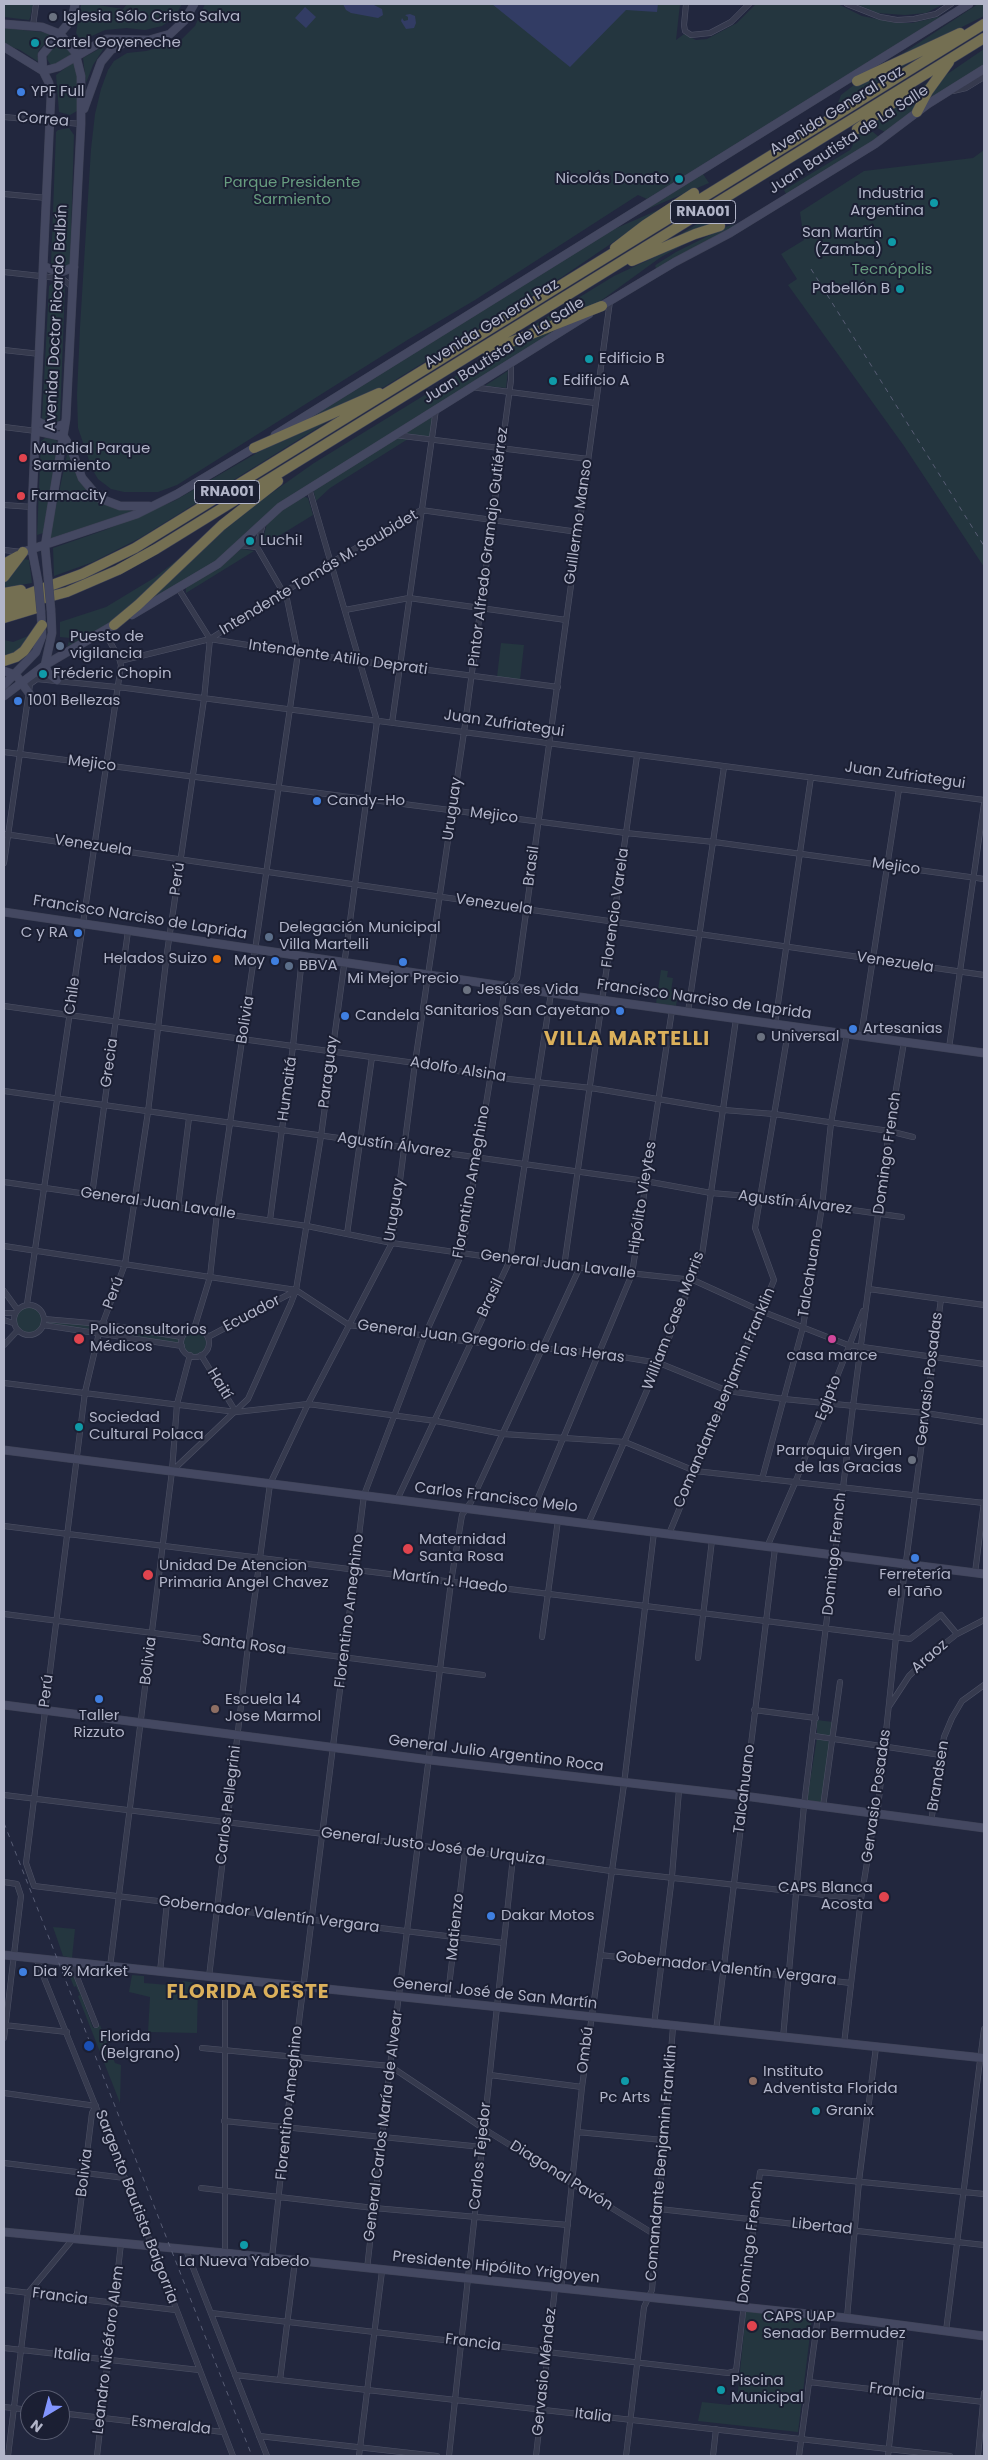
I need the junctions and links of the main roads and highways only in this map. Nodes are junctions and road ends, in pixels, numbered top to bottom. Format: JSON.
{"nodes":[{"id":1,"x":984,"y":24,"type":"edge"},
{"id":2,"x":984,"y":38,"type":"edge"},
{"id":3,"x":953,"y":57,"type":"junction"},
{"id":4,"x":857,"y":81,"type":"dead end"},
{"id":5,"x":917,"y":112,"type":"road end"},
{"id":6,"x":856,"y":129,"type":"dead end"},
{"id":7,"x":694,"y":193,"type":"dead end"},
{"id":8,"x":720,"y":226,"type":"dead end"},
{"id":9,"x":598,"y":264,"type":"junction"},
{"id":10,"x":608,"y":271,"type":"junction"},
{"id":11,"x":606,"y":303,"type":"road end"},
{"id":12,"x":453,"y":366,"type":"junction"},
{"id":13,"x":401,"y":385,"type":"junction"},
{"id":14,"x":254,"y":448,"type":"road end"},
{"id":15,"x":315,"y":451,"type":"junction"},
{"id":16,"x":28,"y":551,"type":"road end"},
{"id":17,"x":5,"y":571,"type":"edge"},
{"id":18,"x":44,"y":582,"type":"junction"},
{"id":19,"x":85,"y":585,"type":"junction"},
{"id":20,"x":4,"y":593,"type":"edge"},
{"id":21,"x":4,"y":600,"type":"edge"},
{"id":22,"x":4,"y":609,"type":"edge"},
{"id":23,"x":4,"y":618,"type":"edge"},
{"id":24,"x":42,"y":625,"type":"road end"},
{"id":25,"x":114,"y":625,"type":"road end"},
{"id":26,"x":4,"y":661,"type":"edge"}],
"edges":[{"from":1,"to":4,"type":"highway"},
{"from":1,"to":9,"type":"highway","name":"Avenida General Paz","number":"RNA001"},
{"from":2,"to":3,"type":"highway","name":"Avenida General Paz","number":"RNA001"},
{"from":3,"to":5,"type":"highway"},
{"from":3,"to":6,"type":"highway"},
{"from":3,"to":10,"type":"highway","name":"Avenida General Paz","number":"RNA001"},
{"from":7,"to":9,"type":"highway"},
{"from":8,"to":10,"type":"highway"},
{"from":9,"to":13,"type":"highway","name":"Avenida General Paz","number":"RNA001"},
{"from":10,"to":12,"type":"highway","name":"Avenida General Paz","number":"RNA001"},
{"from":11,"to":12,"type":"highway"},
{"from":12,"to":15,"type":"highway","name":"Avenida General Paz","number":"RNA001"},
{"from":13,"to":14,"type":"highway"},
{"from":13,"to":18,"type":"highway","name":"Avenida General Paz","number":"RNA001"},
{"from":15,"to":19,"type":"highway","name":"Avenida General Paz","number":"RNA001"},
{"from":15,"to":25,"type":"highway"},
{"from":16,"to":17,"type":"highway"},
{"from":18,"to":20,"type":"highway","name":"Avenida General Paz"},
{"from":18,"to":21,"type":"highway","name":"Avenida General Paz","number":"RNA001"},
{"from":19,"to":22,"type":"highway","name":"Avenida General Paz","number":"RNA001"},
{"from":19,"to":23,"type":"highway"},
{"from":24,"to":26,"type":"highway"}]}
